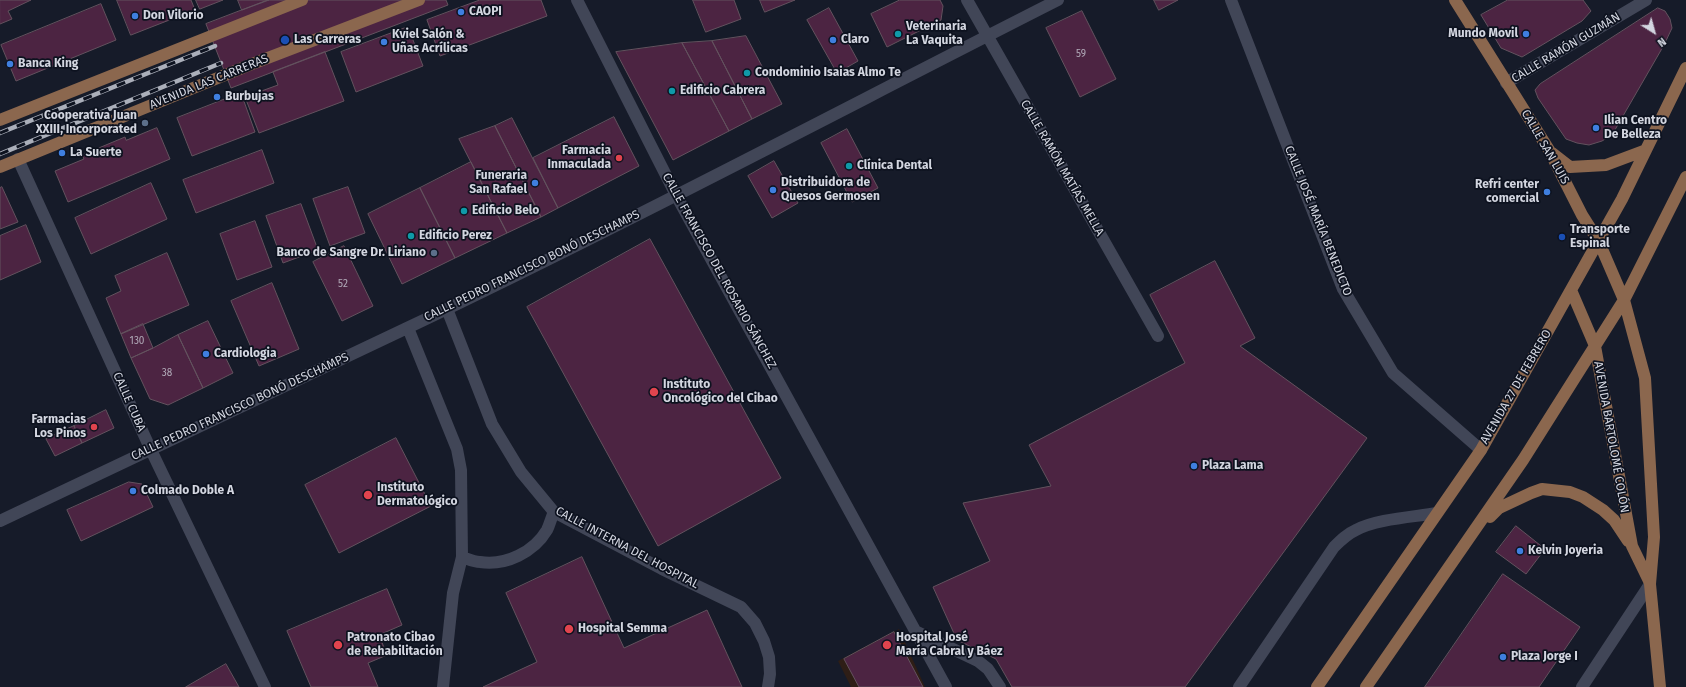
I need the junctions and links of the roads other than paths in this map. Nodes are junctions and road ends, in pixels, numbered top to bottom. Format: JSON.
{"nodes":[{"id":1,"x":302,"y":0,"type":"edge"},
{"id":2,"x":419,"y":0,"type":"edge"},
{"id":3,"x":577,"y":0,"type":"edge"},
{"id":4,"x":967,"y":0,"type":"edge"},
{"id":5,"x":1058,"y":0,"type":"edge"},
{"id":6,"x":1231,"y":0,"type":"edge"},
{"id":7,"x":1455,"y":0,"type":"edge"},
{"id":8,"x":1646,"y":0,"type":"edge"},
{"id":9,"x":986,"y":36,"type":"junction"},
{"id":10,"x":1686,"y":68,"type":"edge"},
{"id":11,"x":1506,"y":83,"type":"junction"},
{"id":12,"x":0,"y":119,"type":"edge"},
{"id":13,"x":1549,"y":150,"type":"junction"},
{"id":14,"x":1646,"y":150,"type":"junction"},
{"id":15,"x":18,"y":159,"type":"junction"},
{"id":16,"x":0,"y":167,"type":"edge"},
{"id":17,"x":1686,"y":177,"type":"edge"},
{"id":18,"x":676,"y":194,"type":"junction"},
{"id":19,"x":1598,"y":242,"type":"junction"},
{"id":20,"x":1571,"y":290,"type":"junction"},
{"id":21,"x":1624,"y":300,"type":"junction"},
{"id":22,"x":447,"y":309,"type":"junction"},
{"id":23,"x":408,"y":328,"type":"junction"},
{"id":24,"x":1158,"y":336,"type":"dead end"},
{"id":25,"x":1595,"y":346,"type":"junction"},
{"id":26,"x":150,"y":448,"type":"junction"},
{"id":27,"x":1480,"y":450,"type":"junction"},
{"id":28,"x":554,"y":512,"type":"junction"},
{"id":29,"x":1437,"y":512,"type":"junction"},
{"id":30,"x":0,"y":521,"type":"edge"},
{"id":31,"x":1470,"y":538,"type":"junction"},
{"id":32,"x":1632,"y":546,"type":"junction"},
{"id":33,"x":462,"y":557,"type":"junction"},
{"id":34,"x":1650,"y":584,"type":"junction"},
{"id":35,"x":915,"y":631,"type":"junction"},
{"id":36,"x":265,"y":687,"type":"edge"},
{"id":37,"x":442,"y":687,"type":"edge"},
{"id":38,"x":768,"y":687,"type":"edge"},
{"id":39,"x":946,"y":687,"type":"edge"},
{"id":40,"x":1000,"y":687,"type":"edge"},
{"id":41,"x":1239,"y":687,"type":"edge"},
{"id":42,"x":1317,"y":687,"type":"edge"},
{"id":43,"x":1366,"y":687,"type":"edge"},
{"id":44,"x":1582,"y":687,"type":"edge"},
{"id":45,"x":1660,"y":687,"type":"edge"}],
"edges":[{"from":1,"to":12,"type":"main road"},
{"from":2,"to":15,"type":"main road","name":"AVENIDA LAS CARRERAS"},
{"from":3,"to":18,"type":"street","name":"CALLE FRANCISCO DEL ROSARIO SÁNCHEZ"},
{"from":4,"to":9,"type":"street","name":"CALLE RAMÓN MATÍAS MELLA"},
{"from":5,"to":9,"type":"street","name":"CALLE PEDRO FRANCISCO BONÓ DESCHAMPS"},
{"from":6,"to":27,"type":"street","name":"CALLE JOSÉ MARÍA BENEDICTO"},
{"from":7,"to":11,"type":"main road","name":"CALLE SAN LUIS"},
{"from":8,"to":11,"type":"street","name":"CALLE RAMÓN GUZMÁN"},
{"from":9,"to":18,"type":"street","name":"CALLE PEDRO FRANCISCO BONÓ DESCHAMPS"},
{"from":9,"to":24,"type":"street","name":"CALLE RAMÓN MATÍAS MELLA"},
{"from":10,"to":14,"type":"main road","name":"AVENIDA 27 DE FEBRERO"},
{"from":11,"to":13,"type":"main road","name":"CALLE SAN LUIS"},
{"from":13,"to":14,"type":"main road"},
{"from":13,"to":19,"type":"main road","name":"CALLE SAN LUIS"},
{"from":14,"to":19,"type":"main road","name":"AVENIDA 27 DE FEBRERO"},
{"from":15,"to":16,"type":"main road","name":"AVENIDA LAS CARRERAS"},
{"from":15,"to":26,"type":"street","name":"CALLE CUBA"},
{"from":17,"to":21,"type":"main road"},
{"from":18,"to":22,"type":"street","name":"CALLE PEDRO FRANCISCO BONÓ DESCHAMPS"},
{"from":18,"to":35,"type":"street","name":"CALLE FRANCISCO DEL ROSARIO SÁNCHEZ"},
{"from":19,"to":20,"type":"main road","name":"AVENIDA 27 DE FEBRERO"},
{"from":19,"to":21,"type":"main road","name":"CALLE SAN LUIS"},
{"from":20,"to":25,"type":"main road","name":"AVENIDA BARTOLOMÉ COLÓN"},
{"from":20,"to":27,"type":"main road","name":"AVENIDA 27 DE FEBRERO"},
{"from":21,"to":25,"type":"main road"},
{"from":21,"to":34,"type":"main road","name":"AVENIDA BARTOLOMÉ COLÓN"},
{"from":22,"to":23,"type":"street","name":"CALLE PEDRO FRANCISCO BONÓ DESCHAMPS"},
{"from":22,"to":28,"type":"street","name":"CALLE INTERNA DEL HOSPITAL"},
{"from":23,"to":26,"type":"street","name":"CALLE PEDRO FRANCISCO BONÓ DESCHAMPS"},
{"from":23,"to":33,"type":"street"},
{"from":25,"to":31,"type":"main road"},
{"from":25,"to":32,"type":"main road","name":"AVENIDA BARTOLOMÉ COLÓN"},
{"from":26,"to":30,"type":"street","name":"CALLE PEDRO FRANCISCO BONÓ DESCHAMPS"},
{"from":26,"to":36,"type":"street","name":"CALLE CUBA"},
{"from":27,"to":29,"type":"main road","name":"AVENIDA 27 DE FEBRERO"},
{"from":28,"to":33,"type":"street"},
{"from":28,"to":38,"type":"street","name":"CALLE INTERNA DEL HOSPITAL"},
{"from":29,"to":41,"type":"street"},
{"from":29,"to":42,"type":"main road","name":"AVENIDA 27 DE FEBRERO"},
{"from":31,"to":32,"type":"main road"},
{"from":31,"to":43,"type":"main road"},
{"from":32,"to":34,"type":"main road","name":"AVENIDA BARTOLOMÉ COLÓN"},
{"from":33,"to":37,"type":"street"},
{"from":34,"to":44,"type":"street"},
{"from":34,"to":45,"type":"main road","name":"AVENIDA BARTOLOMÉ COLÓN"},
{"from":35,"to":39,"type":"street","name":"CALLE FRANCISCO DEL ROSARIO SÁNCHEZ"},
{"from":35,"to":40,"type":"street"}]}
